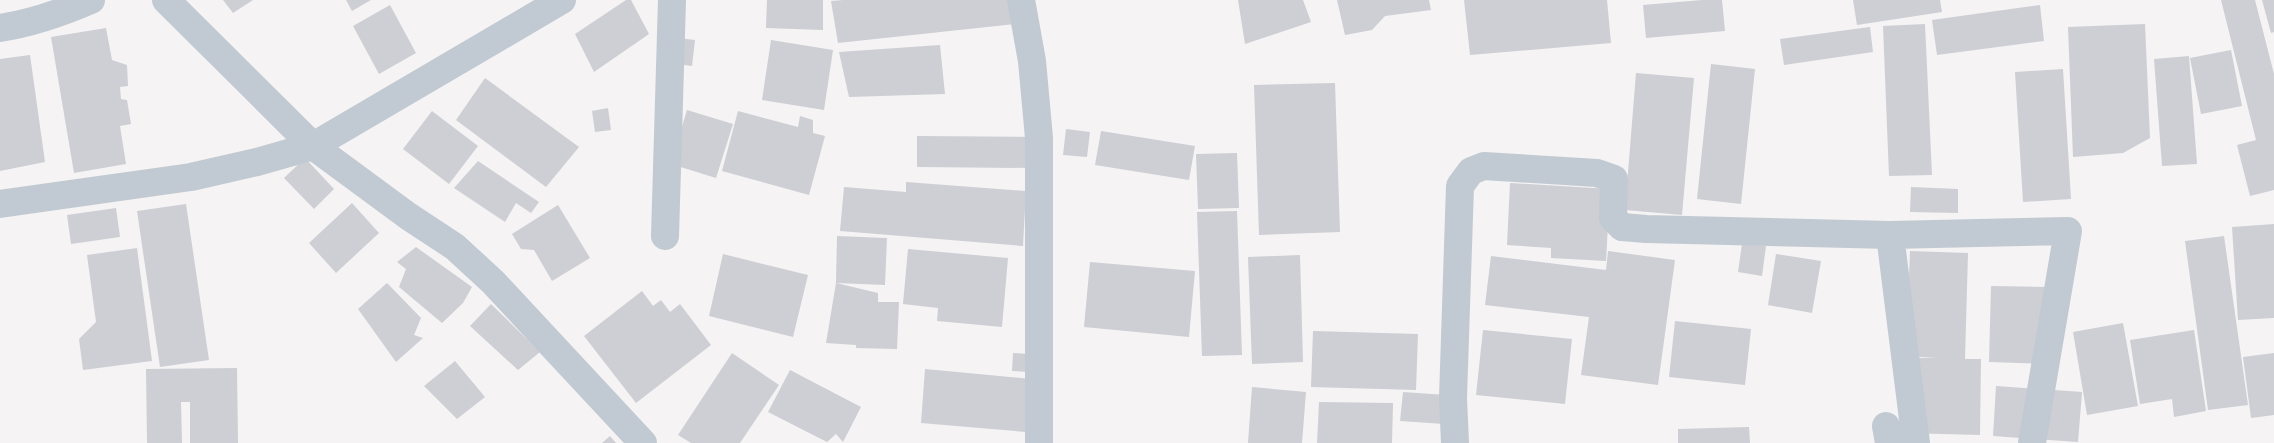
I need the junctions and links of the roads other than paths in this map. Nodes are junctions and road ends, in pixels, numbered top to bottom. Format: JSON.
{"nodes":[{"id":1,"x":91,"y":0,"type":"edge"},
{"id":2,"x":166,"y":0,"type":"edge"},
{"id":3,"x":562,"y":0,"type":"edge"},
{"id":4,"x":672,"y":0,"type":"edge"},
{"id":5,"x":1021,"y":0,"type":"edge"},
{"id":6,"x":0,"y":28,"type":"edge"},
{"id":7,"x":313,"y":146,"type":"junction"},
{"id":8,"x":0,"y":204,"type":"edge"},
{"id":9,"x":1890,"y":235,"type":"junction"},
{"id":10,"x":665,"y":236,"type":"dead end"},
{"id":11,"x":643,"y":443,"type":"edge"},
{"id":12,"x":1039,"y":443,"type":"edge"},
{"id":13,"x":1455,"y":443,"type":"edge"},
{"id":14,"x":1916,"y":443,"type":"edge"},
{"id":15,"x":2032,"y":443,"type":"edge"}],
"edges":[{"from":1,"to":6,"type":"street"},
{"from":2,"to":7,"type":"street"},
{"from":3,"to":7,"type":"street"},
{"from":4,"to":10,"type":"street"},
{"from":5,"to":12,"type":"street"},
{"from":7,"to":8,"type":"street"},
{"from":7,"to":11,"type":"street"},
{"from":9,"to":13,"type":"street"},
{"from":9,"to":14,"type":"street"},
{"from":9,"to":15,"type":"street"}]}
